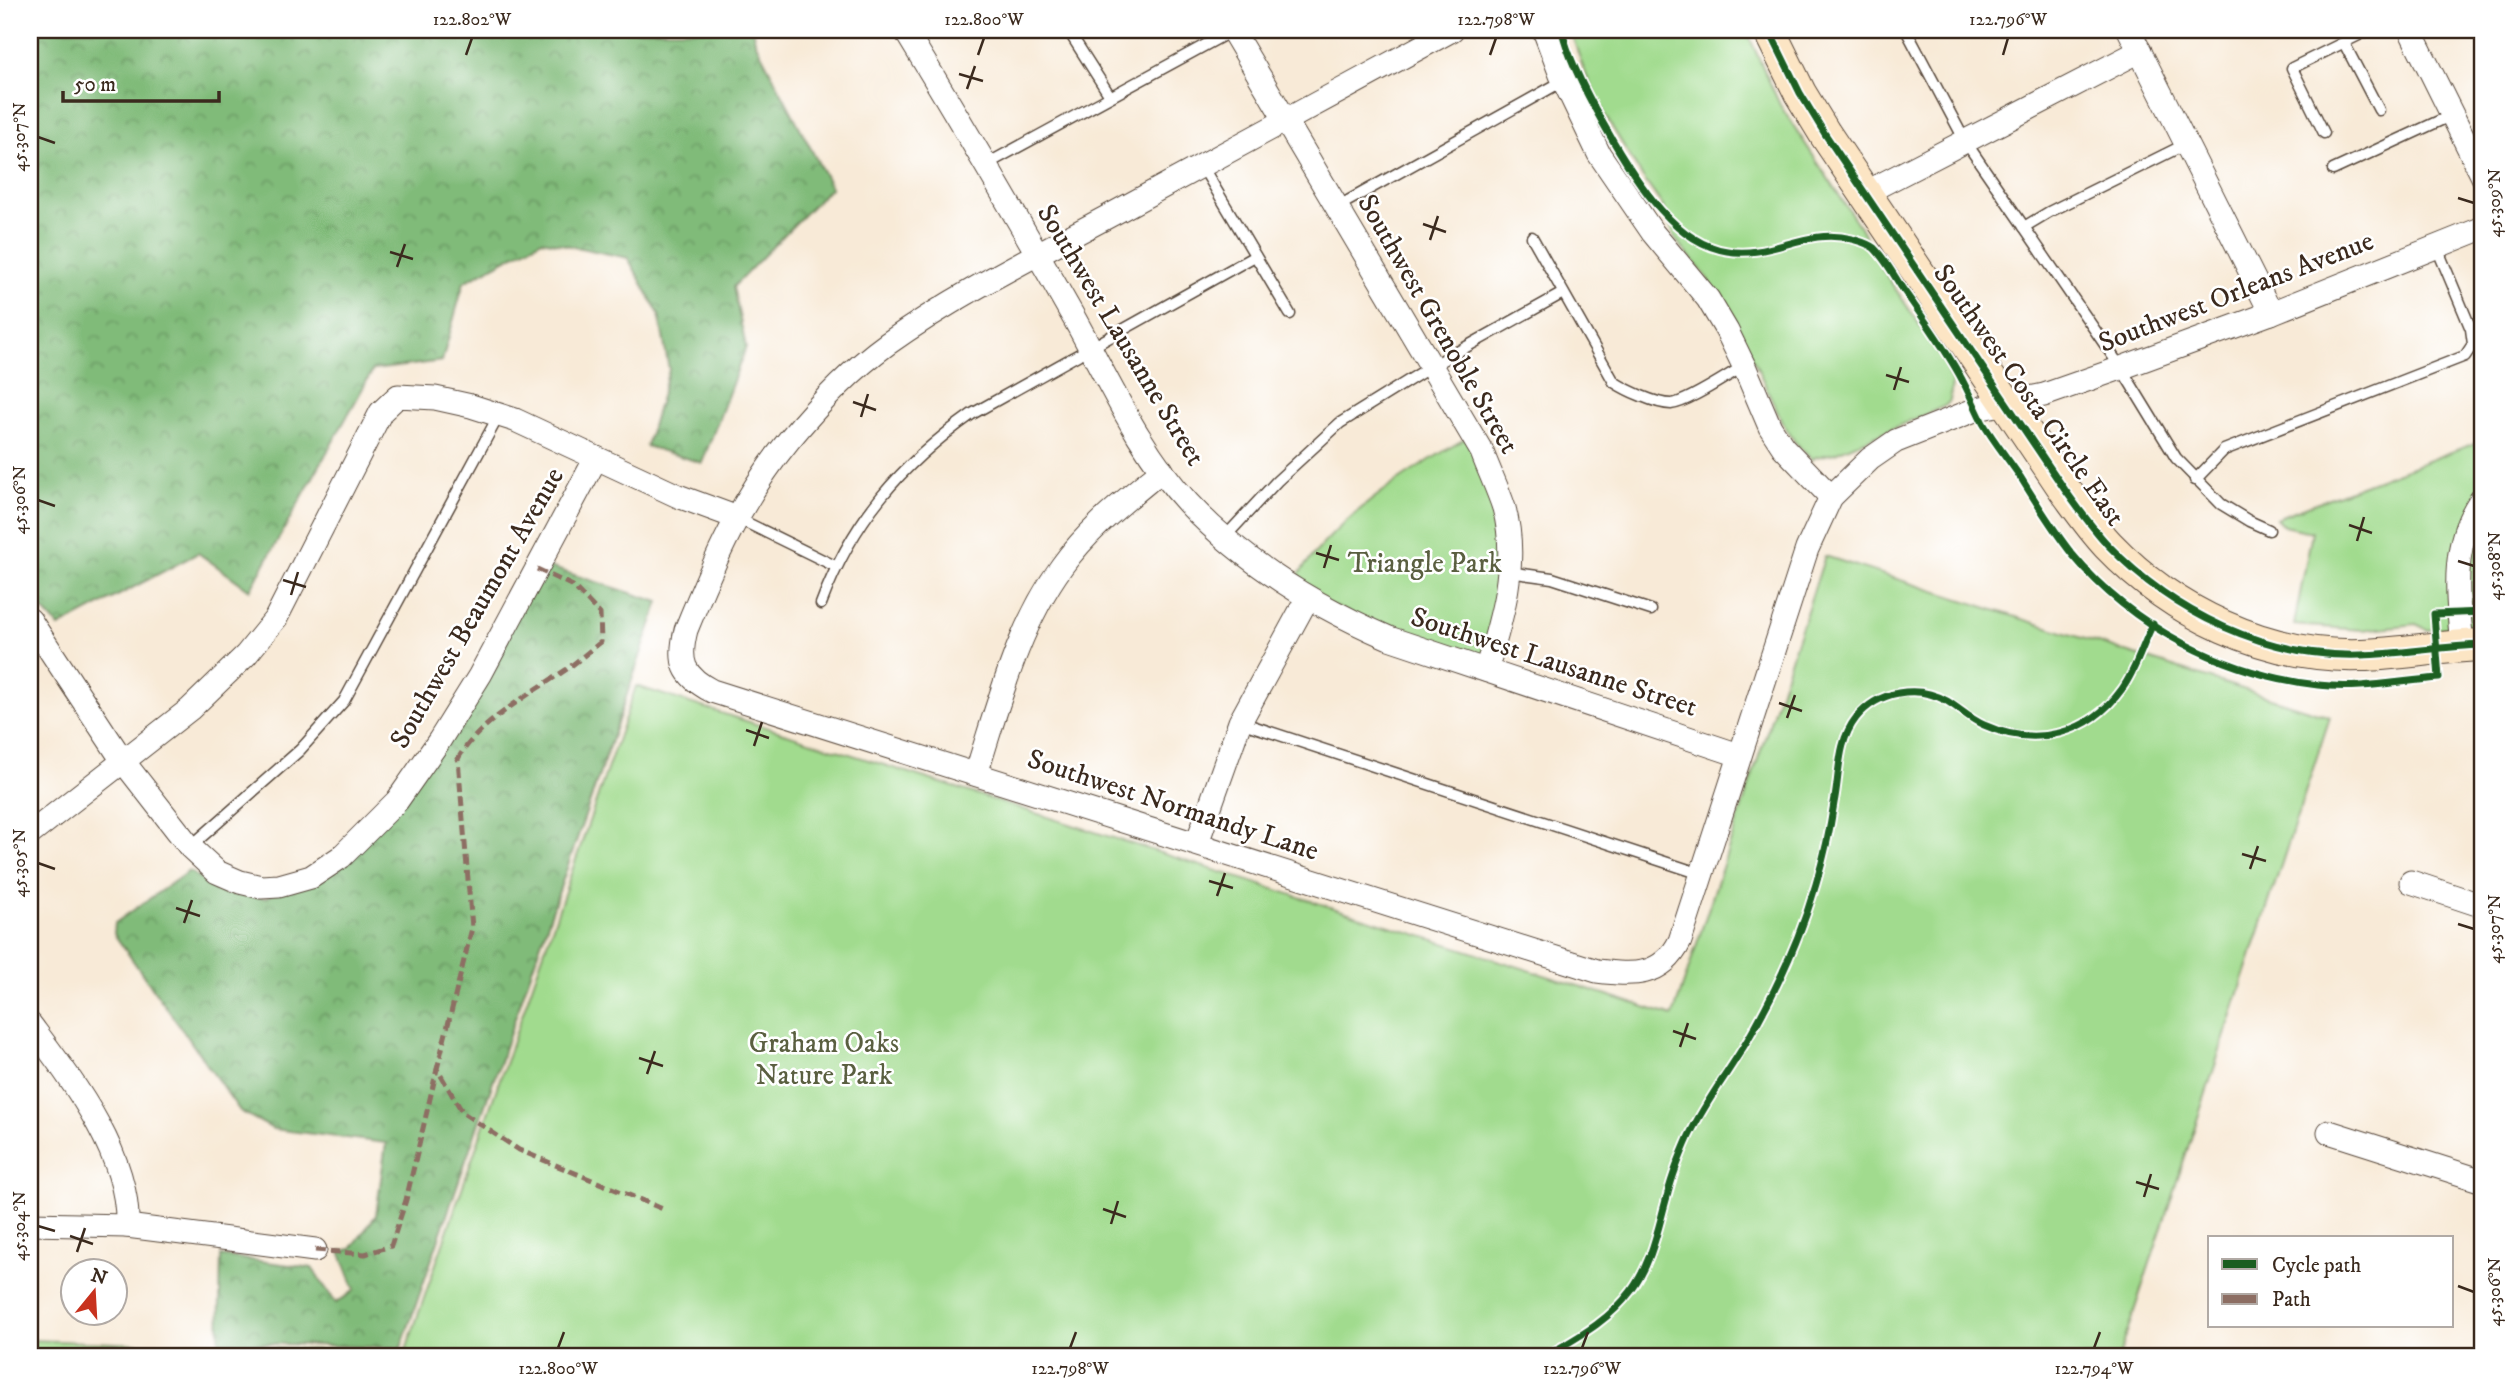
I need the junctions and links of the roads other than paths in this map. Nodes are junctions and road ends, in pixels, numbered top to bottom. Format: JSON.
{"nodes":[{"id":1,"x":905,"y":30,"type":"edge"},
{"id":2,"x":1068,"y":30,"type":"edge"},
{"id":3,"x":1232,"y":30,"type":"edge"},
{"id":4,"x":1452,"y":30,"type":"edge"},
{"id":5,"x":1544,"y":30,"type":"edge"},
{"id":6,"x":1769,"y":30,"type":"edge"},
{"id":7,"x":1906,"y":30,"type":"edge"},
{"id":8,"x":2129,"y":30,"type":"edge"},
{"id":9,"x":2370,"y":30,"type":"edge"},
{"id":10,"x":2410,"y":30,"type":"edge"},
{"id":11,"x":2344,"y":43,"type":"junction"},
{"id":12,"x":2140,"y":51,"type":"junction"},
{"id":13,"x":1563,"y":81,"type":"junction"},
{"id":14,"x":1110,"y":96,"type":"junction"},
{"id":15,"x":2379,"y":110,"type":"dead end"},
{"id":16,"x":2452,"y":115,"type":"junction"},
{"id":17,"x":1286,"y":121,"type":"junction"},
{"id":18,"x":2324,"y":133,"type":"dead end"},
{"id":19,"x":1965,"y":141,"type":"junction"},
{"id":20,"x":2186,"y":144,"type":"junction"},
{"id":21,"x":987,"y":164,"type":"junction"},
{"id":22,"x":1202,"y":166,"type":"junction"},
{"id":23,"x":2333,"y":170,"type":"dead end"},
{"id":24,"x":2483,"y":177,"type":"edge"},
{"id":25,"x":1865,"y":193,"type":"junction"},
{"id":26,"x":1337,"y":208,"type":"junction"},
{"id":27,"x":2024,"y":227,"type":"junction"},
{"id":28,"x":2483,"y":228,"type":"edge"},
{"id":29,"x":1532,"y":237,"type":"dead end"},
{"id":30,"x":2437,"y":248,"type":"junction"},
{"id":31,"x":1038,"y":255,"type":"junction"},
{"id":32,"x":1255,"y":256,"type":"junction"},
{"id":33,"x":1563,"y":293,"type":"junction"},
{"id":34,"x":2271,"y":313,"type":"junction"},
{"id":35,"x":1290,"y":314,"type":"dead end"},
{"id":36,"x":1090,"y":347,"type":"junction"},
{"id":37,"x":1432,"y":366,"type":"junction"},
{"id":38,"x":1744,"y":366,"type":"junction"},
{"id":39,"x":2120,"y":368,"type":"junction"},
{"id":40,"x":2007,"y":403,"type":"junction"},
{"id":41,"x":499,"y":415,"type":"junction"},
{"id":42,"x":596,"y":458,"type":"junction"},
{"id":43,"x":1162,"y":470,"type":"junction"},
{"id":44,"x":2195,"y":480,"type":"junction"},
{"id":45,"x":1831,"y":497,"type":"junction"},
{"id":46,"x":2483,"y":497,"type":"edge"},
{"id":47,"x":736,"y":517,"type":"junction"},
{"id":48,"x":2269,"y":530,"type":"dead end"},
{"id":49,"x":1224,"y":538,"type":"junction"},
{"id":50,"x":835,"y":566,"type":"junction"},
{"id":51,"x":1508,"y":572,"type":"junction"},
{"id":52,"x":1307,"y":599,"type":"junction"},
{"id":53,"x":821,"y":604,"type":"dead end"},
{"id":54,"x":1651,"y":610,"type":"dead end"},
{"id":55,"x":30,"y":620,"type":"edge"},
{"id":56,"x":2473,"y":645,"type":"edge"},
{"id":57,"x":1486,"y":670,"type":"junction"},
{"id":58,"x":1240,"y":722,"type":"junction"},
{"id":59,"x":1739,"y":755,"type":"junction"},
{"id":60,"x":123,"y":761,"type":"junction"},
{"id":61,"x":976,"y":774,"type":"junction"},
{"id":62,"x":30,"y":834,"type":"edge"},
{"id":63,"x":1197,"y":843,"type":"junction"},
{"id":64,"x":190,"y":847,"type":"junction"},
{"id":65,"x":1701,"y":874,"type":"junction"},
{"id":66,"x":2411,"y":882,"type":"dead end"},
{"id":67,"x":2483,"y":906,"type":"edge"},
{"id":68,"x":30,"y":1024,"type":"edge"},
{"id":69,"x":2329,"y":1132,"type":"dead end"},
{"id":70,"x":2483,"y":1181,"type":"edge"},
{"id":71,"x":30,"y":1224,"type":"edge"},
{"id":72,"x":127,"y":1226,"type":"junction"},
{"id":73,"x":315,"y":1250,"type":"dead end"}],
"edges":[{"from":1,"to":21,"type":"street","name":"Southwest Lausanne Street"},
{"from":2,"to":14,"type":"lane"},
{"from":3,"to":14,"type":"lane"},
{"from":3,"to":17,"type":"street","name":"Southwest Grenoble Street"},
{"from":4,"to":17,"type":"street"},
{"from":5,"to":13,"type":"street"},
{"from":6,"to":25,"type":"street","name":"Southwest Costa Circle East"},
{"from":7,"to":19,"type":"lane"},
{"from":8,"to":12,"type":"street"},
{"from":9,"to":11,"type":"lane"},
{"from":10,"to":16,"type":"street"},
{"from":11,"to":15,"type":"lane"},
{"from":11,"to":18,"type":"lane"},
{"from":12,"to":19,"type":"street"},
{"from":12,"to":20,"type":"street"},
{"from":13,"to":26,"type":"lane"},
{"from":13,"to":38,"type":"street"},
{"from":14,"to":21,"type":"lane"},
{"from":16,"to":23,"type":"lane"},
{"from":16,"to":24,"type":"street"},
{"from":17,"to":22,"type":"street"},
{"from":17,"to":26,"type":"street","name":"Southwest Grenoble Street"},
{"from":19,"to":25,"type":"street"},
{"from":19,"to":27,"type":"lane"},
{"from":20,"to":27,"type":"lane"},
{"from":20,"to":34,"type":"street"},
{"from":21,"to":31,"type":"street","name":"Southwest Lausanne Street"},
{"from":22,"to":31,"type":"street"},
{"from":22,"to":32,"type":"lane"},
{"from":25,"to":40,"type":"street","name":"Southwest Costa Circle East"},
{"from":26,"to":37,"type":"street","name":"Southwest Grenoble Street"},
{"from":27,"to":39,"type":"lane"},
{"from":28,"to":30,"type":"street","name":"Southwest Orleans Avenue"},
{"from":29,"to":33,"type":"lane"},
{"from":30,"to":34,"type":"street","name":"Southwest Orleans Avenue"},
{"from":30,"to":44,"type":"lane"},
{"from":31,"to":36,"type":"street","name":"Southwest Lausanne Street"},
{"from":31,"to":47,"type":"street"},
{"from":32,"to":35,"type":"lane"},
{"from":32,"to":36,"type":"lane"},
{"from":33,"to":37,"type":"lane"},
{"from":33,"to":38,"type":"lane"},
{"from":34,"to":39,"type":"street","name":"Southwest Orleans Avenue"},
{"from":36,"to":43,"type":"street","name":"Southwest Lausanne Street"},
{"from":36,"to":50,"type":"lane"},
{"from":37,"to":49,"type":"lane"},
{"from":37,"to":51,"type":"street","name":"Southwest Grenoble Street"},
{"from":38,"to":45,"type":"street"},
{"from":39,"to":40,"type":"street","name":"Southwest Orleans Avenue"},
{"from":39,"to":44,"type":"lane"},
{"from":40,"to":45,"type":"street","name":"Southwest Orleans Avenue"},
{"from":40,"to":56,"type":"street","name":"Southwest Costa Circle East"},
{"from":41,"to":42,"type":"street"},
{"from":41,"to":60,"type":"street"},
{"from":41,"to":64,"type":"lane"},
{"from":42,"to":47,"type":"street"},
{"from":42,"to":64,"type":"street","name":"Southwest Beaumont Avenue"},
{"from":43,"to":49,"type":"street","name":"Southwest Lausanne Street"},
{"from":43,"to":61,"type":"street"},
{"from":44,"to":48,"type":"lane"},
{"from":45,"to":59,"type":"street"},
{"from":46,"to":56,"type":"street"},
{"from":47,"to":50,"type":"lane"},
{"from":47,"to":61,"type":"street","name":"Southwest Normandy Lane"},
{"from":49,"to":52,"type":"street","name":"Southwest Lausanne Street"},
{"from":50,"to":53,"type":"lane"},
{"from":51,"to":54,"type":"lane"},
{"from":51,"to":57,"type":"street","name":"Southwest Grenoble Street"},
{"from":52,"to":57,"type":"street","name":"Southwest Lausanne Street"},
{"from":52,"to":58,"type":"street"},
{"from":55,"to":60,"type":"street","name":"Southwest Beaumont Avenue"},
{"from":57,"to":59,"type":"street","name":"Southwest Lausanne Street"},
{"from":58,"to":63,"type":"street"},
{"from":58,"to":65,"type":"lane"},
{"from":59,"to":65,"type":"street"},
{"from":60,"to":62,"type":"street"},
{"from":60,"to":64,"type":"street","name":"Southwest Beaumont Avenue"},
{"from":61,"to":63,"type":"street","name":"Southwest Normandy Lane"},
{"from":63,"to":65,"type":"street","name":"Southwest Normandy Lane"},
{"from":66,"to":67,"type":"street"},
{"from":68,"to":72,"type":"street"},
{"from":69,"to":70,"type":"street"},
{"from":71,"to":72,"type":"street"},
{"from":72,"to":73,"type":"street"}]}
